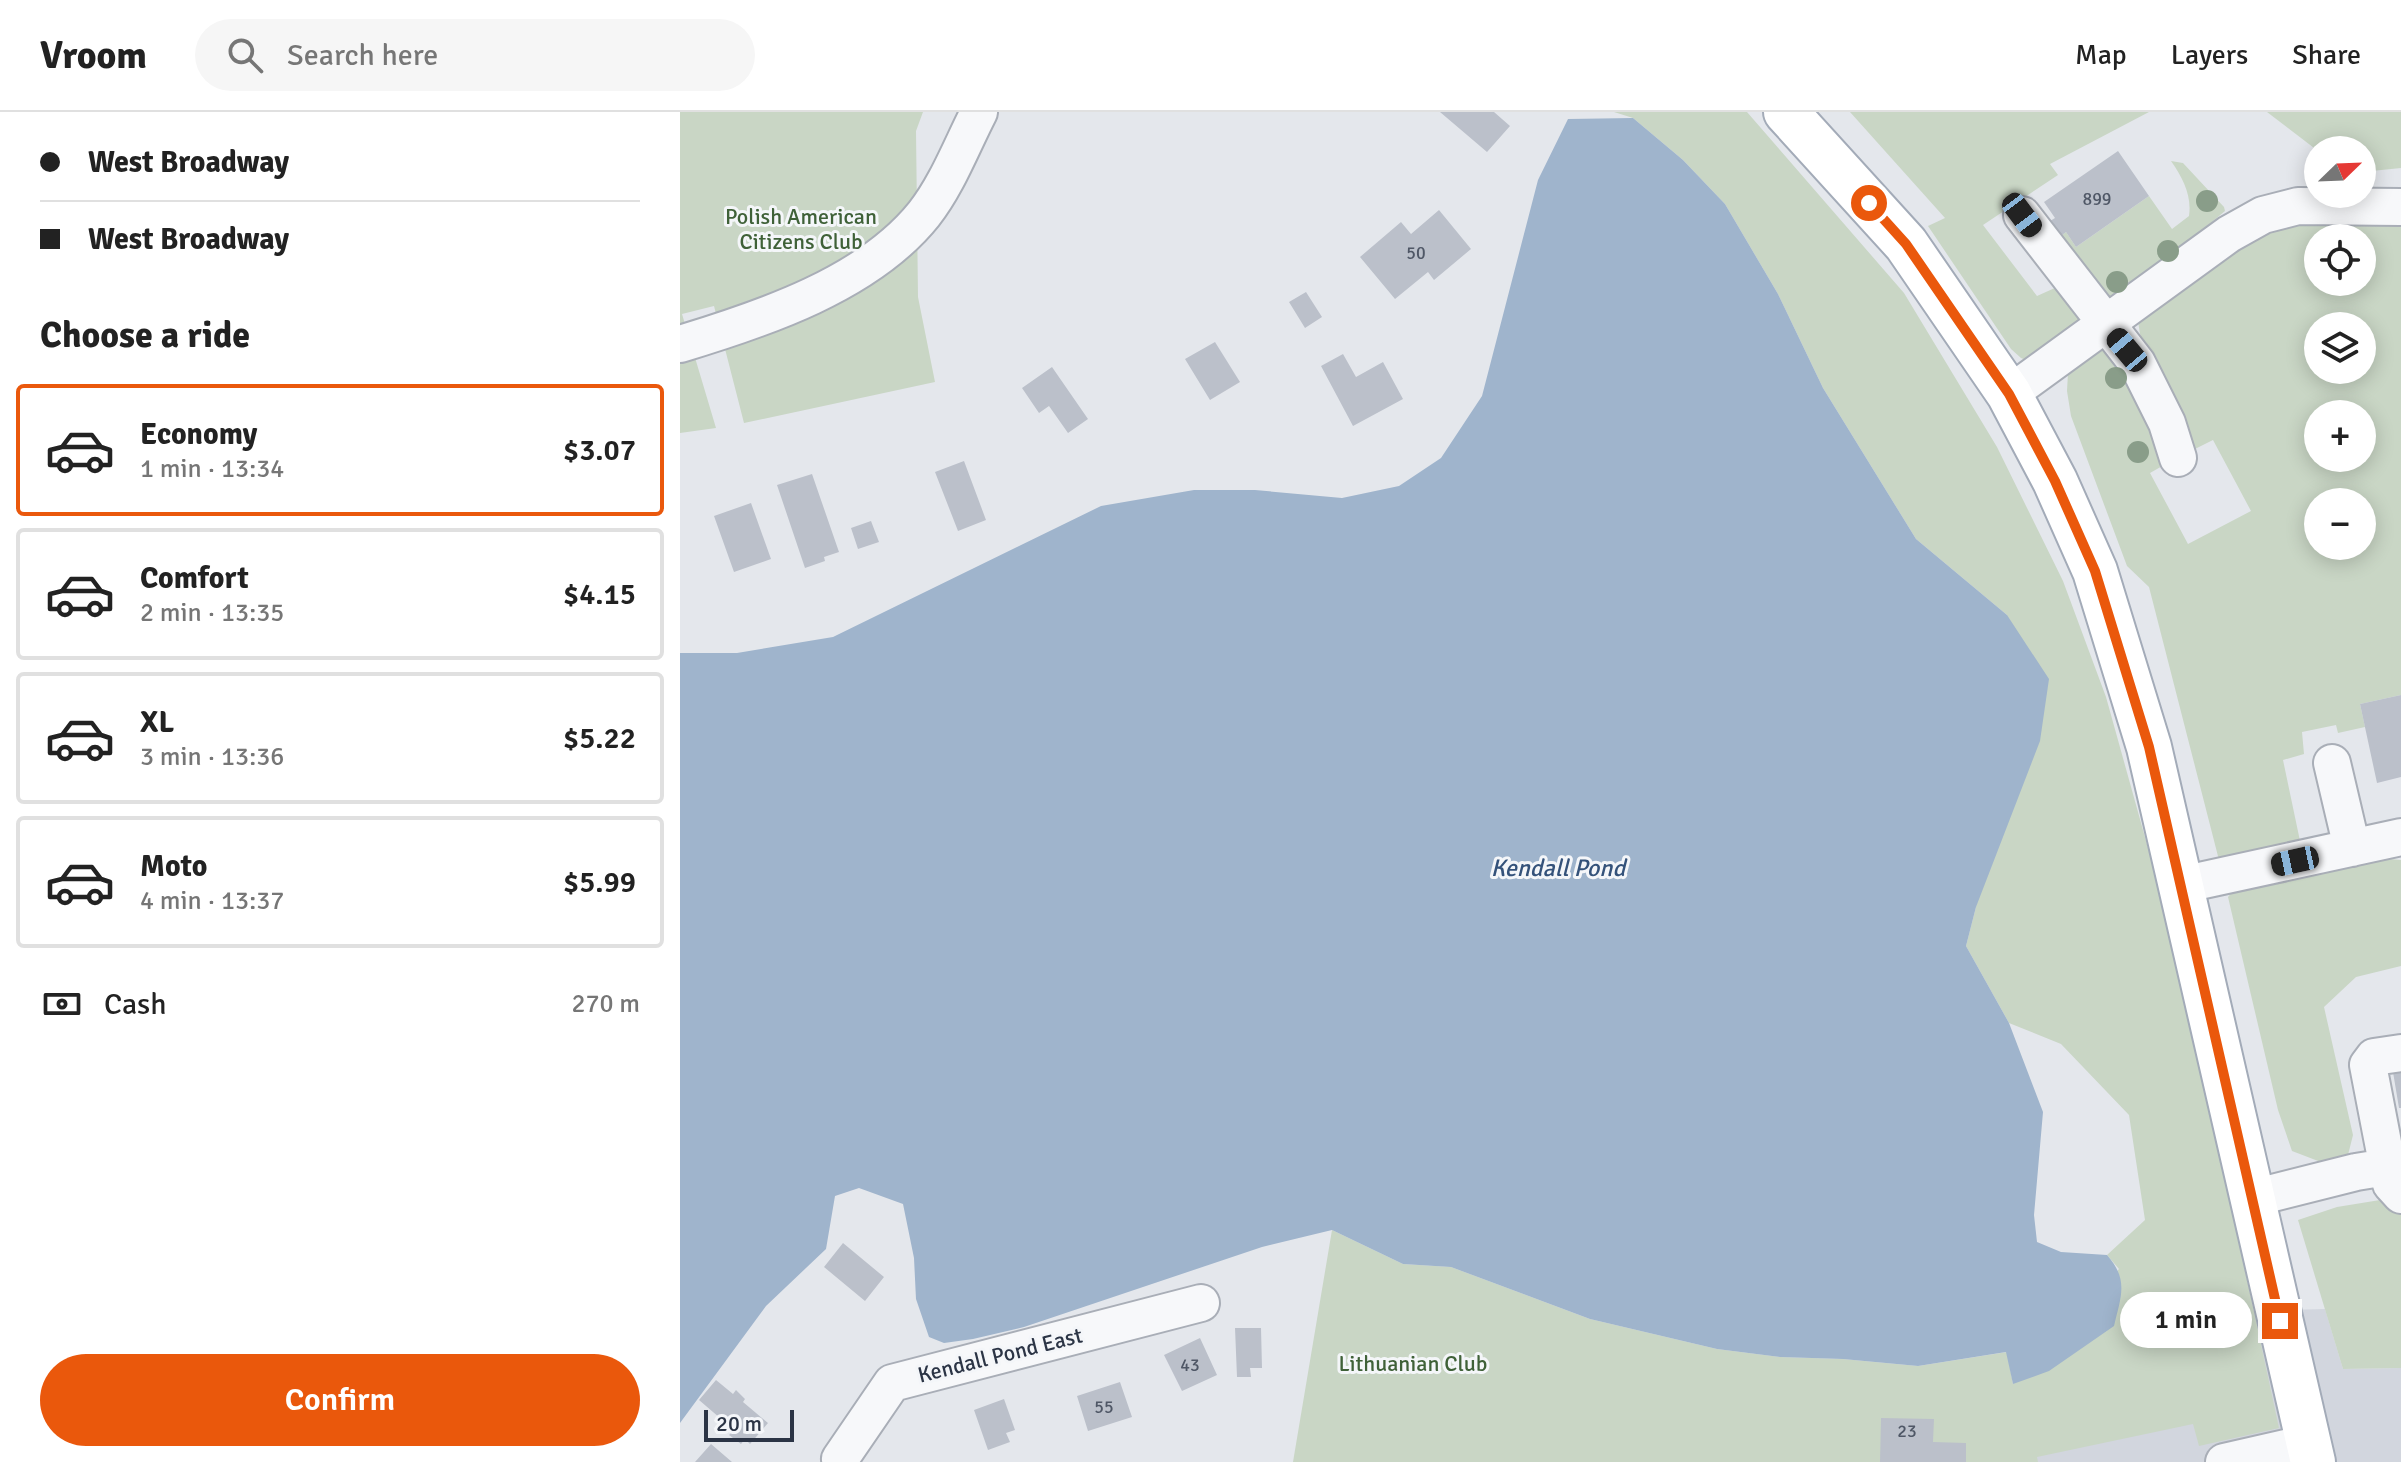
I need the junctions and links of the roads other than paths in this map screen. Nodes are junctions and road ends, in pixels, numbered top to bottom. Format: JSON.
{"nodes":[{"id":1,"x":979,"y":112,"type":"edge"},
{"id":2,"x":1786,"y":112,"type":"edge"},
{"id":3,"x":2401,"y":207,"type":"edge"},
{"id":4,"x":2022,"y":215,"type":"dead end"},
{"id":5,"x":2106,"y":324,"type":"junction"},
{"id":6,"x":680,"y":344,"type":"edge"},
{"id":7,"x":2009,"y":394,"type":"junction"},
{"id":8,"x":2178,"y":458,"type":"dead end"},
{"id":9,"x":2332,"y":763,"type":"dead end"},
{"id":10,"x":2401,"y":837,"type":"edge"},
{"id":11,"x":2352,"y":848,"type":"junction"},
{"id":12,"x":2181,"y":885,"type":"junction"},
{"id":13,"x":2401,"y":1053,"type":"edge"},
{"id":14,"x":2390,"y":1125,"type":"edge"},
{"id":15,"x":2394,"y":1181,"type":"edge"},
{"id":16,"x":2253,"y":1198,"type":"junction"},
{"id":17,"x":1201,"y":1303,"type":"dead end"},
{"id":18,"x":2311,"y":1452,"type":"edge"},
{"id":19,"x":841,"y":1462,"type":"edge"},
{"id":20,"x":2224,"y":1462,"type":"edge"}],
"edges":[{"from":1,"to":6,"type":"street"},
{"from":2,"to":7,"type":"main road"},
{"from":3,"to":5,"type":"street"},
{"from":4,"to":5,"type":"street"},
{"from":5,"to":7,"type":"street"},
{"from":5,"to":8,"type":"street"},
{"from":7,"to":12,"type":"main road"},
{"from":9,"to":11,"type":"street"},
{"from":10,"to":11,"type":"street"},
{"from":11,"to":12,"type":"street"},
{"from":12,"to":16,"type":"main road"},
{"from":13,"to":14,"type":"street"},
{"from":14,"to":15,"type":"street"},
{"from":15,"to":16,"type":"street"},
{"from":16,"to":18,"type":"main road"},
{"from":17,"to":19,"type":"street","name":"Kendall Pond East"},
{"from":18,"to":20,"type":"street"}]}
